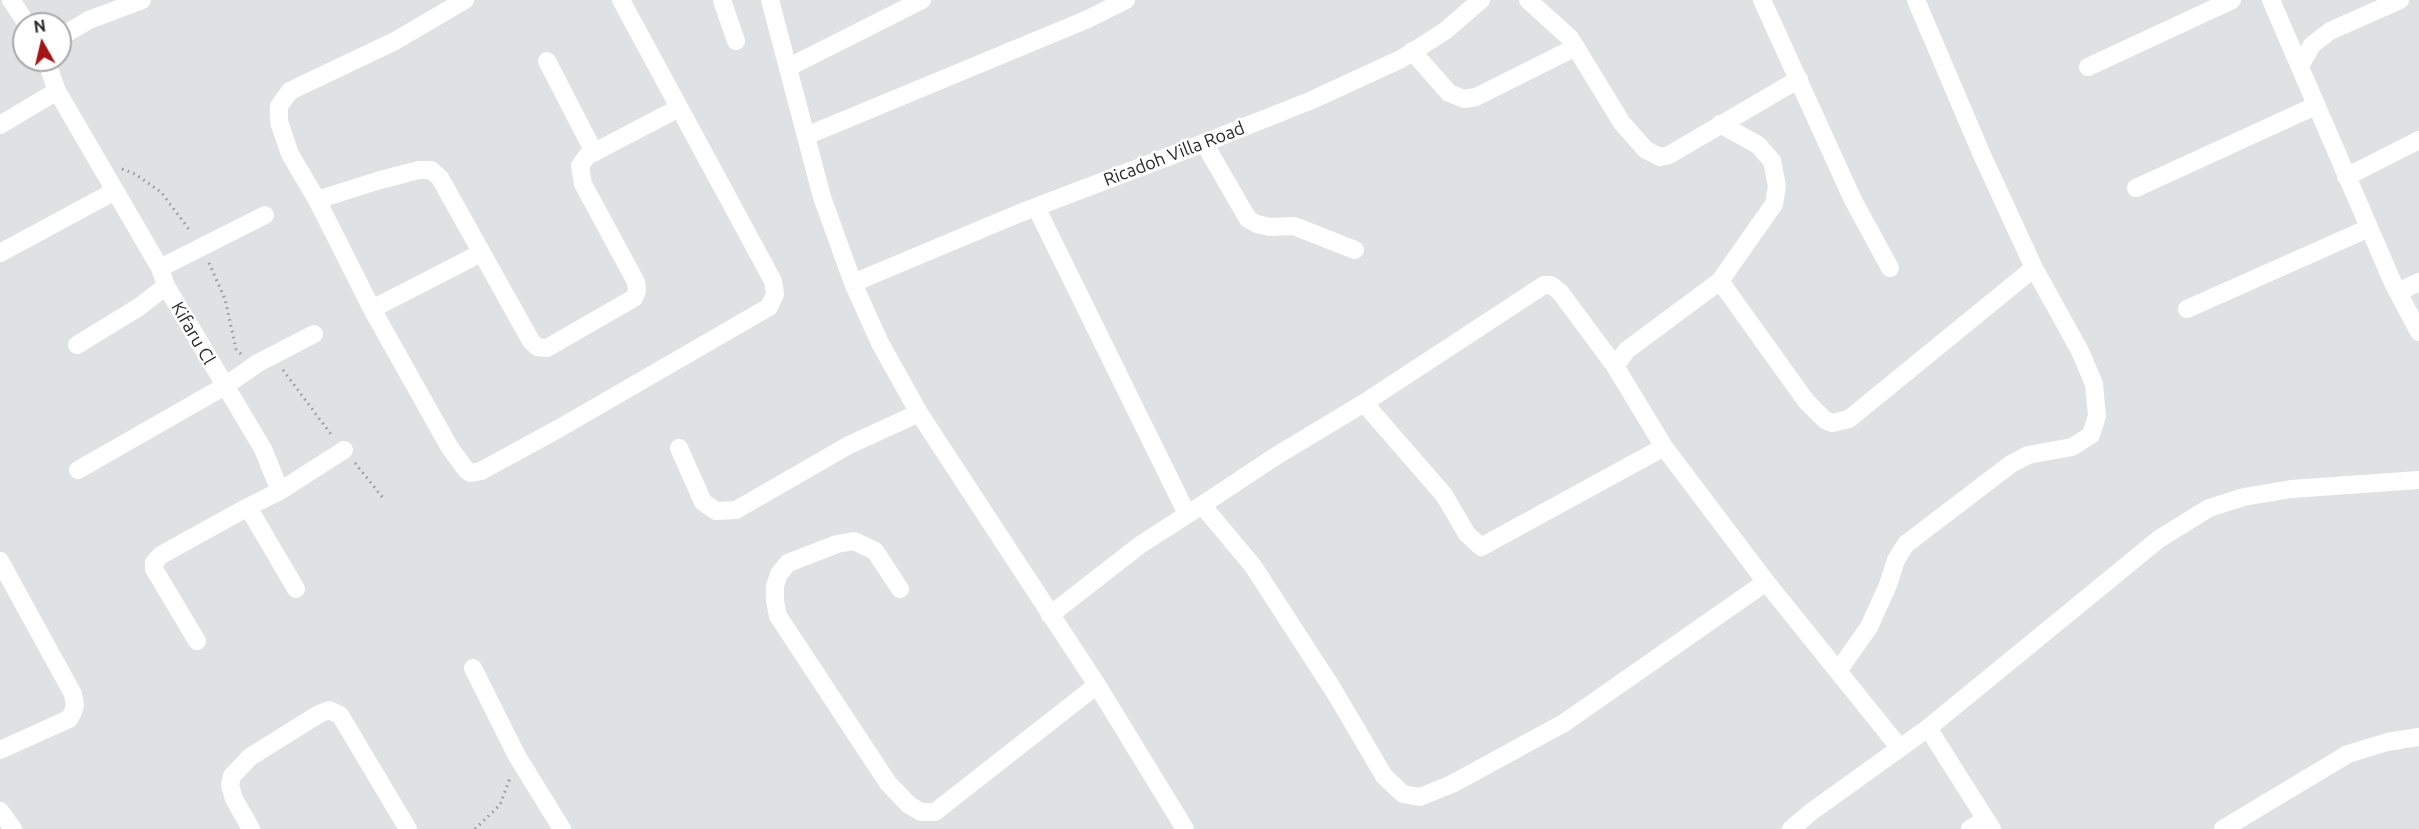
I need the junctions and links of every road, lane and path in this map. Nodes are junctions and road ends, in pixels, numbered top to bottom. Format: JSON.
{"nodes":[{"id":1,"x":142,"y":0,"type":"edge"},
{"id":2,"x":465,"y":0,"type":"edge"},
{"id":3,"x":621,"y":0,"type":"edge"},
{"id":4,"x":722,"y":0,"type":"edge"},
{"id":5,"x":770,"y":0,"type":"edge"},
{"id":6,"x":922,"y":0,"type":"edge"},
{"id":7,"x":1126,"y":0,"type":"edge"},
{"id":8,"x":1481,"y":0,"type":"edge"},
{"id":9,"x":1528,"y":0,"type":"edge"},
{"id":10,"x":1762,"y":0,"type":"edge"},
{"id":11,"x":1916,"y":0,"type":"edge"},
{"id":12,"x":2232,"y":0,"type":"edge"},
{"id":13,"x":2271,"y":0,"type":"edge"},
{"id":14,"x":2400,"y":0,"type":"edge"},
{"id":15,"x":431,"y":8,"type":"edge"},
{"id":16,"x":72,"y":30,"type":"edge"},
{"id":17,"x":735,"y":40,"type":"dead end"},
{"id":18,"x":1576,"y":47,"type":"junction"},
{"id":19,"x":1412,"y":51,"type":"junction"},
{"id":20,"x":547,"y":61,"type":"dead end"},
{"id":21,"x":2300,"y":66,"type":"junction"},
{"id":22,"x":789,"y":67,"type":"junction"},
{"id":23,"x":2088,"y":67,"type":"dead end"},
{"id":24,"x":50,"y":72,"type":"edge"},
{"id":25,"x":1799,"y":79,"type":"junction"},
{"id":26,"x":57,"y":91,"type":"junction"},
{"id":27,"x":2315,"y":106,"type":"junction"},
{"id":28,"x":679,"y":108,"type":"junction"},
{"id":29,"x":1720,"y":124,"type":"junction"},
{"id":30,"x":0,"y":125,"type":"edge"},
{"id":31,"x":806,"y":136,"type":"junction"},
{"id":32,"x":2419,"y":140,"type":"edge"},
{"id":33,"x":1204,"y":144,"type":"junction"},
{"id":34,"x":594,"y":152,"type":"junction"},
{"id":35,"x":98,"y":159,"type":"junction"},
{"id":36,"x":2346,"y":177,"type":"junction"},
{"id":37,"x":2136,"y":188,"type":"dead end"},
{"id":38,"x":115,"y":191,"type":"junction"},
{"id":39,"x":317,"y":200,"type":"junction"},
{"id":40,"x":1036,"y":207,"type":"junction"},
{"id":41,"x":265,"y":215,"type":"dead end"},
{"id":42,"x":2369,"y":228,"type":"junction"},
{"id":43,"x":202,"y":248,"type":"junction"},
{"id":44,"x":1355,"y":250,"type":"dead end"},
{"id":45,"x":0,"y":253,"type":"edge"},
{"id":46,"x":481,"y":253,"type":"junction"},
{"id":47,"x":160,"y":268,"type":"junction"},
{"id":48,"x":1890,"y":268,"type":"dead end"},
{"id":49,"x":2034,"y":268,"type":"junction"},
{"id":50,"x":1720,"y":281,"type":"junction"},
{"id":51,"x":2419,"y":282,"type":"edge"},
{"id":52,"x":854,"y":283,"type":"junction"},
{"id":53,"x":166,"y":286,"type":"junction"},
{"id":54,"x":2398,"y":292,"type":"junction"},
{"id":55,"x":372,"y":309,"type":"junction"},
{"id":56,"x":2187,"y":309,"type":"dead end"},
{"id":57,"x":2419,"y":333,"type":"edge"},
{"id":58,"x":314,"y":334,"type":"dead end"},
{"id":59,"x":77,"y":345,"type":"dead end"},
{"id":60,"x":258,"y":363,"type":"junction"},
{"id":61,"x":1615,"y":366,"type":"junction"},
{"id":62,"x":225,"y":386,"type":"junction"},
{"id":63,"x":1364,"y":403,"type":"junction"},
{"id":64,"x":919,"y":413,"type":"junction"},
{"id":65,"x":1664,"y":447,"type":"junction"},
{"id":66,"x":679,"y":448,"type":"dead end"},
{"id":67,"x":344,"y":450,"type":"junction"},
{"id":68,"x":78,"y":470,"type":"dead end"},
{"id":69,"x":2419,"y":480,"type":"edge"},
{"id":70,"x":280,"y":491,"type":"junction"},
{"id":71,"x":383,"y":498,"type":"dead end"},
{"id":72,"x":248,"y":507,"type":"junction"},
{"id":73,"x":1194,"y":510,"type":"junction"},
{"id":74,"x":0,"y":561,"type":"edge"},
{"id":75,"x":1766,"y":582,"type":"junction"},
{"id":76,"x":296,"y":589,"type":"dead end"},
{"id":77,"x":900,"y":589,"type":"dead end"},
{"id":78,"x":1050,"y":615,"type":"junction"},
{"id":79,"x":197,"y":641,"type":"dead end"},
{"id":80,"x":473,"y":668,"type":"dead end"},
{"id":81,"x":1838,"y":671,"type":"junction"},
{"id":82,"x":1097,"y":685,"type":"junction"},
{"id":83,"x":1929,"y":728,"type":"junction"},
{"id":84,"x":2419,"y":736,"type":"edge"},
{"id":85,"x":1899,"y":747,"type":"junction"},
{"id":86,"x":0,"y":750,"type":"edge"},
{"id":87,"x":517,"y":756,"type":"junction"},
{"id":88,"x":0,"y":811,"type":"edge"},
{"id":89,"x":1989,"y":824,"type":"edge"},
{"id":90,"x":13,"y":829,"type":"edge"},
{"id":91,"x":251,"y":829,"type":"edge"},
{"id":92,"x":408,"y":829,"type":"edge"},
{"id":93,"x":476,"y":829,"type":"edge"},
{"id":94,"x":562,"y":829,"type":"edge"},
{"id":95,"x":1185,"y":829,"type":"edge"},
{"id":96,"x":1791,"y":829,"type":"edge"},
{"id":97,"x":1970,"y":829,"type":"edge"},
{"id":98,"x":2223,"y":829,"type":"edge"}],
"edges":[{"from":1,"to":16,"type":"street"},
{"from":2,"to":15,"type":"street"},
{"from":3,"to":28,"type":"street"},
{"from":4,"to":17,"type":"street"},
{"from":5,"to":22,"type":"street"},
{"from":6,"to":22,"type":"street"},
{"from":7,"to":31,"type":"street"},
{"from":8,"to":19,"type":"street","name":"Ricadoh Villa Road"},
{"from":9,"to":18,"type":"street"},
{"from":10,"to":25,"type":"street"},
{"from":11,"to":49,"type":"street"},
{"from":12,"to":23,"type":"street"},
{"from":13,"to":21,"type":"street"},
{"from":14,"to":21,"type":"street"},
{"from":15,"to":39,"type":"street"},
{"from":18,"to":19,"type":"street"},
{"from":18,"to":29,"type":"street"},
{"from":19,"to":33,"type":"street","name":"Ricadoh Villa Road"},
{"from":20,"to":34,"type":"street"},
{"from":21,"to":27,"type":"street"},
{"from":22,"to":31,"type":"street"},
{"from":24,"to":26,"type":"street","name":"Kifaru Cl"},
{"from":25,"to":29,"type":"street"},
{"from":25,"to":48,"type":"street"},
{"from":26,"to":30,"type":"street"},
{"from":26,"to":35,"type":"street","name":"Kifaru Cl"},
{"from":27,"to":36,"type":"street"},
{"from":27,"to":37,"type":"street"},
{"from":28,"to":34,"type":"street"},
{"from":28,"to":55,"type":"street"},
{"from":29,"to":50,"type":"street"},
{"from":31,"to":52,"type":"street"},
{"from":32,"to":36,"type":"street"},
{"from":33,"to":40,"type":"street","name":"Ricadoh Villa Road"},
{"from":33,"to":44,"type":"street"},
{"from":34,"to":46,"type":"street"},
{"from":35,"to":38,"type":"street","name":"Kifaru Cl"},
{"from":35,"to":43,"type":"path"},
{"from":36,"to":42,"type":"street"},
{"from":38,"to":45,"type":"street"},
{"from":38,"to":47,"type":"street","name":"Kifaru Cl"},
{"from":39,"to":46,"type":"street"},
{"from":39,"to":55,"type":"street"},
{"from":40,"to":52,"type":"street","name":"Ricadoh Villa Road"},
{"from":40,"to":73,"type":"street"},
{"from":41,"to":43,"type":"street"},
{"from":42,"to":54,"type":"street"},
{"from":42,"to":56,"type":"street"},
{"from":43,"to":47,"type":"street"},
{"from":43,"to":60,"type":"path"},
{"from":46,"to":55,"type":"street"},
{"from":47,"to":53,"type":"street","name":"Kifaru Cl"},
{"from":49,"to":50,"type":"street"},
{"from":49,"to":81,"type":"street"},
{"from":50,"to":61,"type":"street"},
{"from":51,"to":54,"type":"street"},
{"from":52,"to":64,"type":"street"},
{"from":53,"to":59,"type":"street"},
{"from":53,"to":62,"type":"street","name":"Kifaru Cl"},
{"from":54,"to":57,"type":"street"},
{"from":58,"to":60,"type":"street"},
{"from":60,"to":62,"type":"street"},
{"from":60,"to":67,"type":"path"},
{"from":61,"to":63,"type":"street"},
{"from":61,"to":65,"type":"street"},
{"from":62,"to":68,"type":"street"},
{"from":62,"to":70,"type":"street","name":"Kifaru Cl"},
{"from":63,"to":65,"type":"street"},
{"from":63,"to":73,"type":"street"},
{"from":64,"to":66,"type":"street"},
{"from":64,"to":78,"type":"street"},
{"from":65,"to":75,"type":"street"},
{"from":67,"to":70,"type":"street"},
{"from":67,"to":71,"type":"path"},
{"from":69,"to":83,"type":"street"},
{"from":70,"to":72,"type":"street"},
{"from":72,"to":76,"type":"street"},
{"from":72,"to":79,"type":"street"},
{"from":73,"to":75,"type":"street"},
{"from":73,"to":78,"type":"street"},
{"from":74,"to":86,"type":"street"},
{"from":75,"to":81,"type":"street"},
{"from":77,"to":82,"type":"street"},
{"from":78,"to":82,"type":"street"},
{"from":80,"to":87,"type":"street"},
{"from":81,"to":85,"type":"street"},
{"from":82,"to":95,"type":"street"},
{"from":83,"to":85,"type":"street"},
{"from":83,"to":89,"type":"street"},
{"from":84,"to":98,"type":"street"},
{"from":85,"to":96,"type":"street"},
{"from":87,"to":93,"type":"path"},
{"from":87,"to":94,"type":"street"},
{"from":88,"to":90,"type":"street"},
{"from":89,"to":97,"type":"street"},
{"from":91,"to":92,"type":"street"}]}
